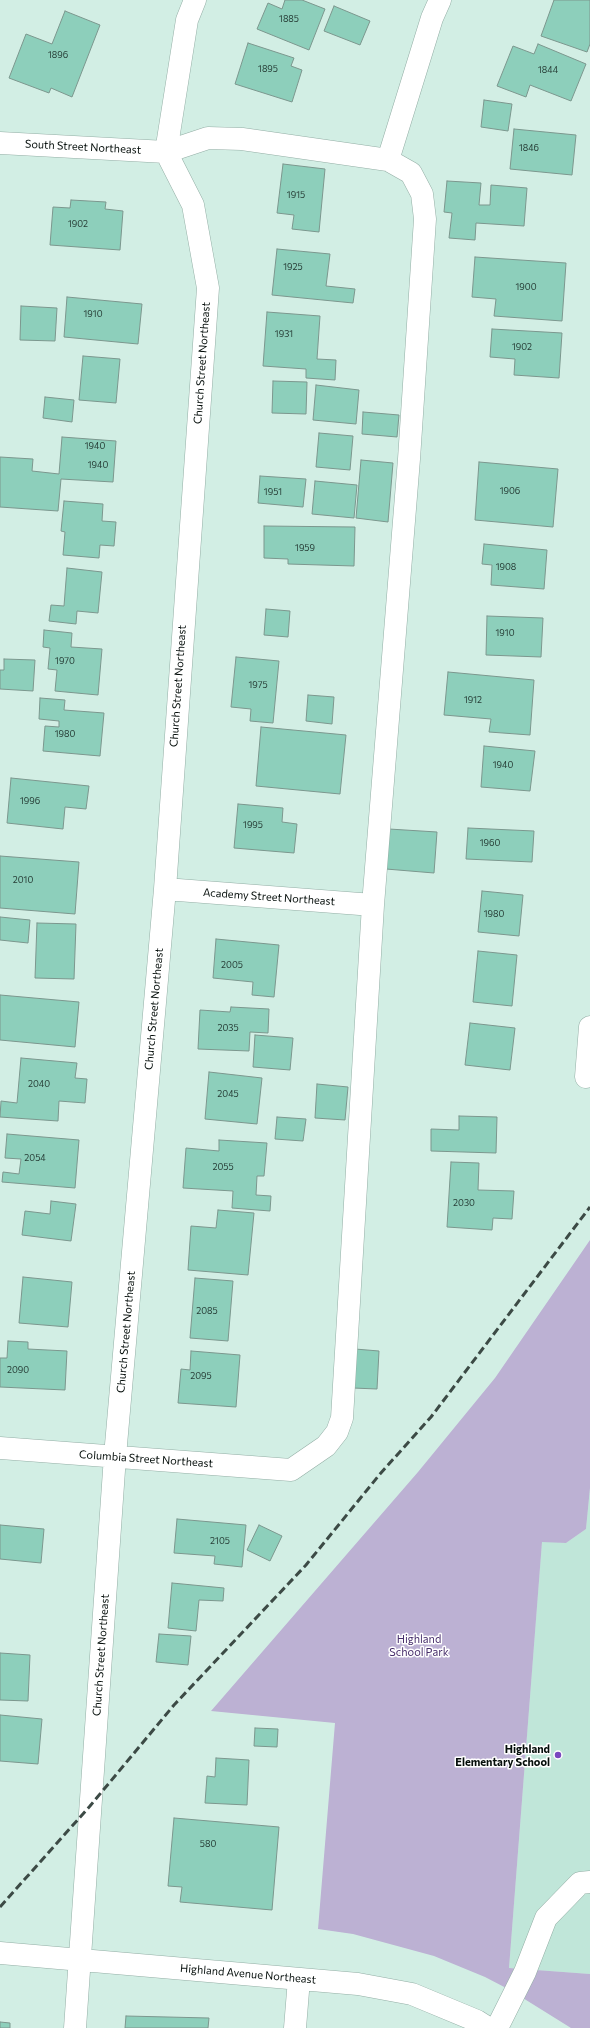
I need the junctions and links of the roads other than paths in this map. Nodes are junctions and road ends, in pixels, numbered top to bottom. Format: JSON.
{"nodes":[{"id":1,"x":195,"y":0,"type":"edge"},
{"id":2,"x":440,"y":0,"type":"edge"},
{"id":3,"x":0,"y":143,"type":"edge"},
{"id":4,"x":166,"y":152,"type":"junction"},
{"id":5,"x":388,"y":160,"type":"junction"},
{"id":6,"x":165,"y":889,"type":"junction"},
{"id":7,"x":373,"y":905,"type":"junction"},
{"id":8,"x":590,"y":1027,"type":"edge"},
{"id":9,"x":586,"y":1077,"type":"dead end"},
{"id":10,"x":0,"y":1448,"type":"edge"},
{"id":11,"x":115,"y":1456,"type":"junction"},
{"id":12,"x":590,"y":1882,"type":"edge"},
{"id":13,"x":0,"y":1953,"type":"edge"},
{"id":14,"x":80,"y":1959,"type":"junction"},
{"id":15,"x":299,"y":1979,"type":"junction"},
{"id":16,"x":75,"y":2028,"type":"edge"},
{"id":17,"x":295,"y":2028,"type":"edge"},
{"id":18,"x":488,"y":2028,"type":"edge"},
{"id":19,"x":498,"y":2028,"type":"edge"}],
"edges":[{"from":1,"to":4,"type":"street"},
{"from":2,"to":5,"type":"street"},
{"from":3,"to":4,"type":"street","name":"South Street Northeast"},
{"from":4,"to":5,"type":"street"},
{"from":4,"to":6,"type":"street","name":"Church Street Northeast"},
{"from":5,"to":7,"type":"street"},
{"from":6,"to":7,"type":"street","name":"Academy Street Northeast"},
{"from":6,"to":11,"type":"street","name":"Church Street Northeast"},
{"from":7,"to":11,"type":"street","name":"Columbia Street Northeast"},
{"from":8,"to":9,"type":"street"},
{"from":10,"to":11,"type":"street","name":"Columbia Street Northeast"},
{"from":11,"to":14,"type":"street","name":"Church Street Northeast"},
{"from":12,"to":19,"type":"street"},
{"from":13,"to":14,"type":"street","name":"Highland Avenue Northeast"},
{"from":14,"to":15,"type":"street","name":"Highland Avenue Northeast"},
{"from":14,"to":16,"type":"street","name":"Church Street Northeast"},
{"from":15,"to":17,"type":"street"},
{"from":15,"to":18,"type":"street","name":"Highland Avenue Northeast"}]}
